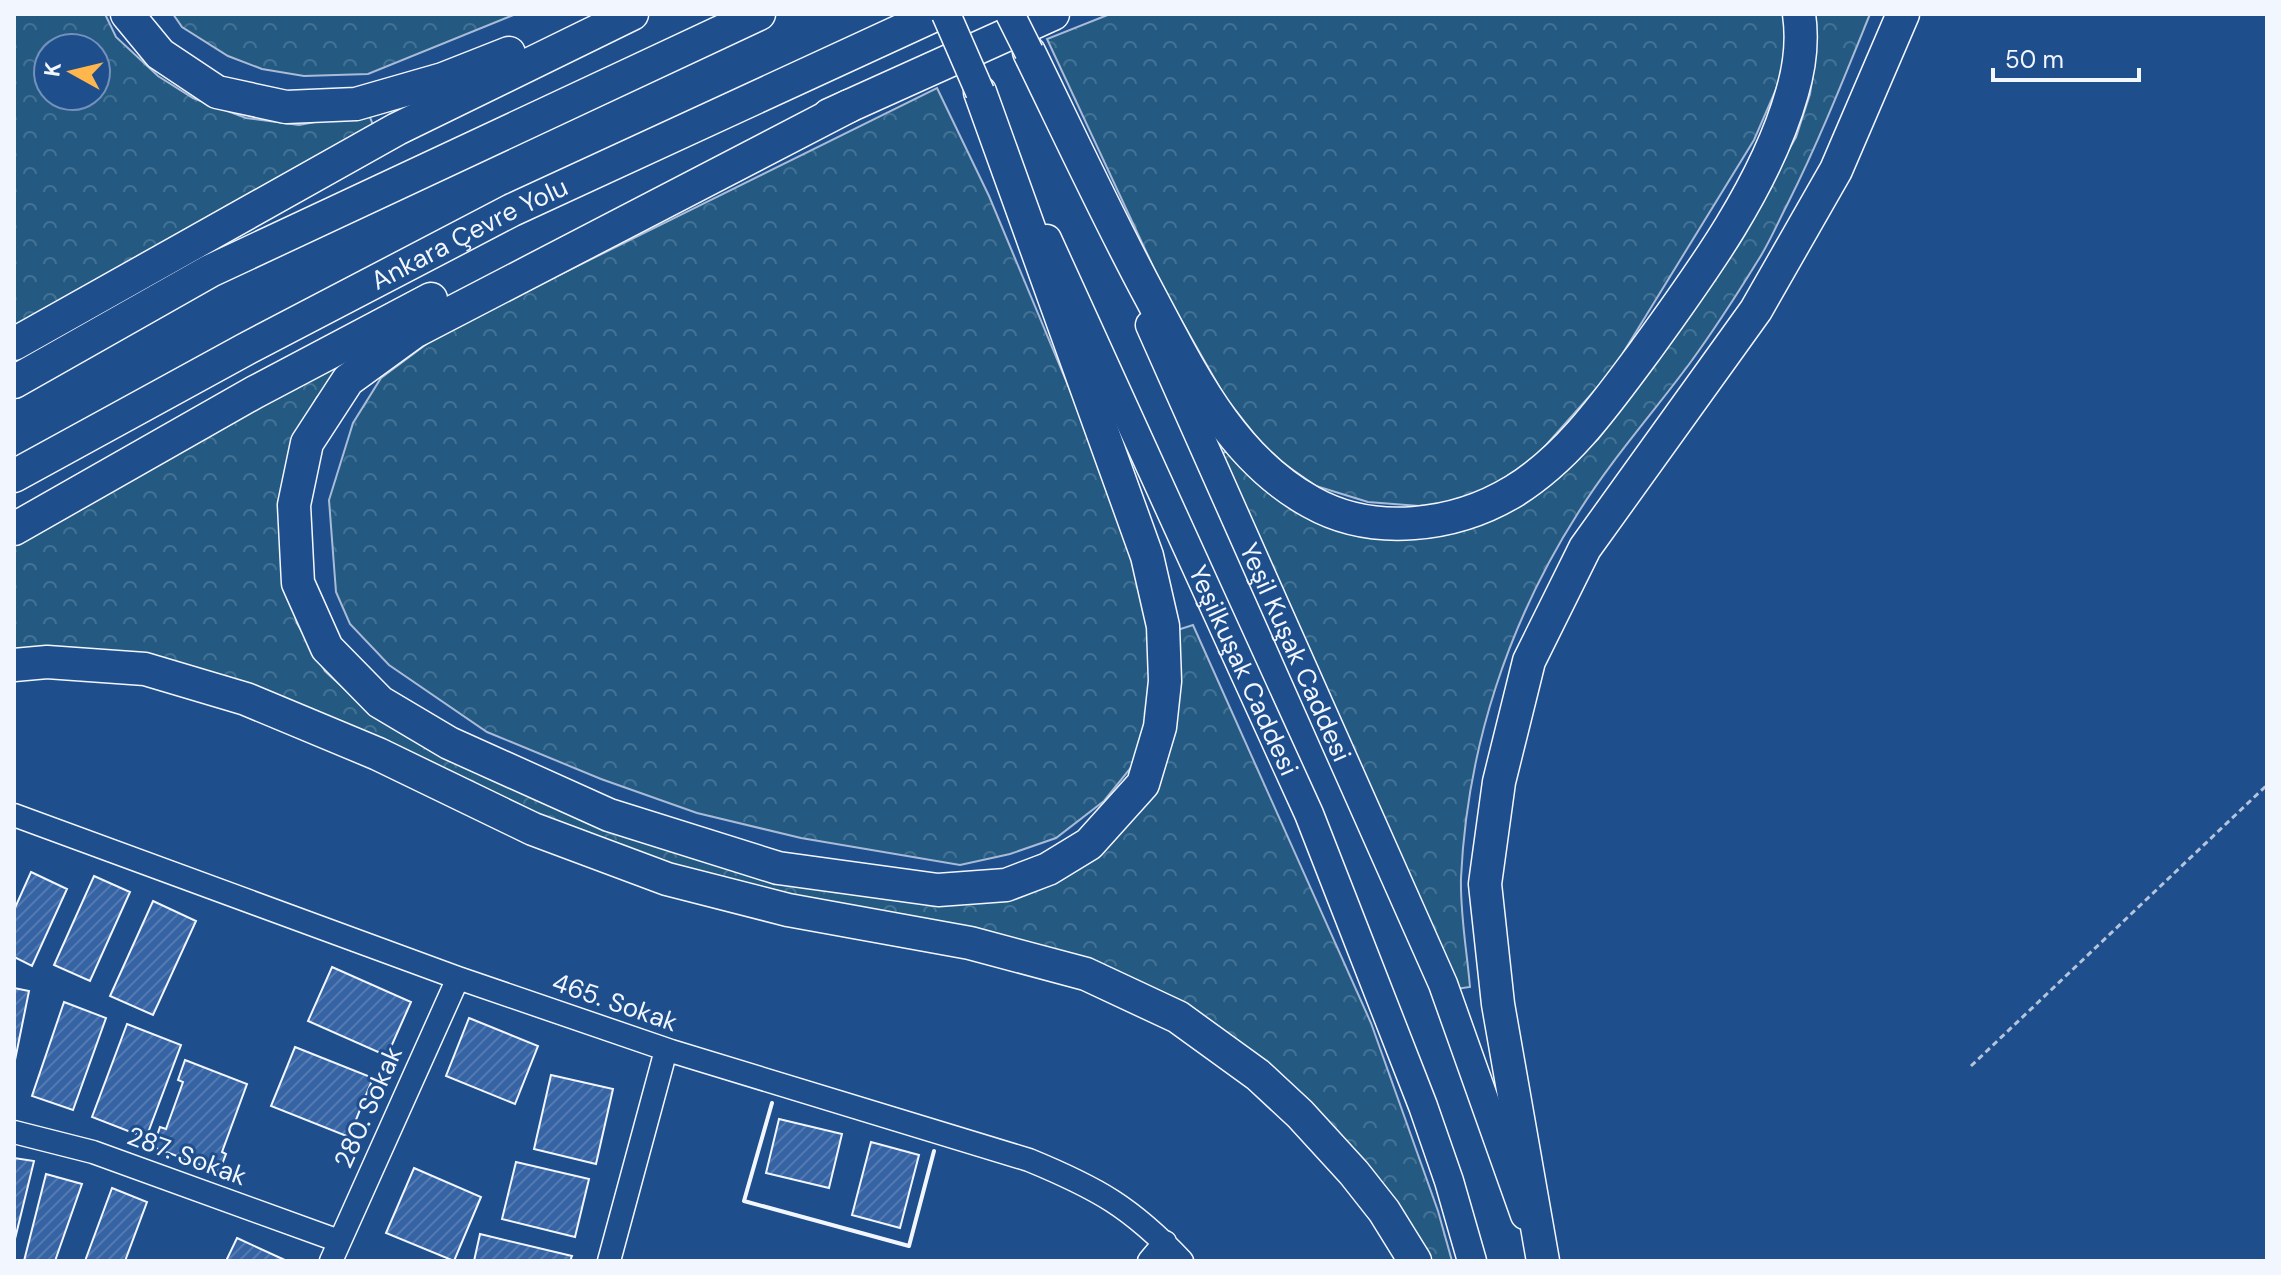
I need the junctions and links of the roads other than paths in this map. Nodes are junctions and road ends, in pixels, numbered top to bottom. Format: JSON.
{"nodes":[{"id":1,"x":127,"y":14,"type":"edge"},
{"id":2,"x":609,"y":14,"type":"edge"},
{"id":3,"x":632,"y":14,"type":"edge"},
{"id":4,"x":759,"y":14,"type":"edge"},
{"id":5,"x":937,"y":14,"type":"edge"},
{"id":6,"x":946,"y":14,"type":"edge"},
{"id":7,"x":1010,"y":14,"type":"edge"},
{"id":8,"x":1053,"y":14,"type":"edge"},
{"id":9,"x":1799,"y":14,"type":"edge"},
{"id":10,"x":1903,"y":14,"type":"edge"},
{"id":11,"x":1029,"y":52,"type":"junction"},
{"id":12,"x":980,"y":92,"type":"junction"},
{"id":13,"x":849,"y":106,"type":"junction"},
{"id":14,"x":14,"y":344,"type":"edge"},
{"id":15,"x":14,"y":382,"type":"edge"},
{"id":16,"x":14,"y":476,"type":"edge"},
{"id":17,"x":14,"y":529,"type":"edge"},
{"id":18,"x":14,"y":665,"type":"edge"},
{"id":19,"x":14,"y":815,"type":"edge"},
{"id":20,"x":458,"y":978,"type":"junction"},
{"id":21,"x":666,"y":1050,"type":"junction"},
{"id":22,"x":14,"y":1132,"type":"edge"},
{"id":23,"x":1165,"y":1242,"type":"junction"},
{"id":24,"x":335,"y":1251,"type":"edge"},
{"id":25,"x":609,"y":1261,"type":"edge"},
{"id":26,"x":1149,"y":1261,"type":"edge"},
{"id":27,"x":1182,"y":1261,"type":"edge"},
{"id":28,"x":1415,"y":1261,"type":"edge"},
{"id":29,"x":1472,"y":1261,"type":"edge"},
{"id":30,"x":1542,"y":1261,"type":"edge"}],
"edges":[{"from":1,"to":2,"type":"highway"},
{"from":3,"to":14,"type":"highway"},
{"from":4,"to":15,"type":"highway"},
{"from":5,"to":16,"type":"highway","name":"Ankara Çevre Yolu"},
{"from":6,"to":12,"type":"main road","name":"Yeşilkuşak Caddesi","bridge":true},
{"from":7,"to":11,"type":"main road","name":"Yeşil Kuşak Caddesi","bridge":true},
{"from":8,"to":13,"type":"highway"},
{"from":9,"to":11,"type":"highway"},
{"from":10,"to":30,"type":"highway"},
{"from":11,"to":30,"type":"main road","name":"Yeşil Kuşak Caddesi"},
{"from":12,"to":13,"type":"highway"},
{"from":12,"to":29,"type":"main road","name":"Yeşilkuşak Caddesi"},
{"from":13,"to":17,"type":"highway"},
{"from":18,"to":28,"type":"highway"},
{"from":19,"to":20,"type":"street","name":"465. Sokak"},
{"from":20,"to":21,"type":"street","name":"465. Sokak"},
{"from":20,"to":24,"type":"street","name":"280. Sokak"},
{"from":21,"to":23,"type":"street","name":"465. Sokak"},
{"from":21,"to":25,"type":"street"},
{"from":22,"to":24,"type":"street","name":"287. Sokak"},
{"from":23,"to":26,"type":"street"},
{"from":23,"to":27,"type":"street","name":"465. Sokak"}]}
